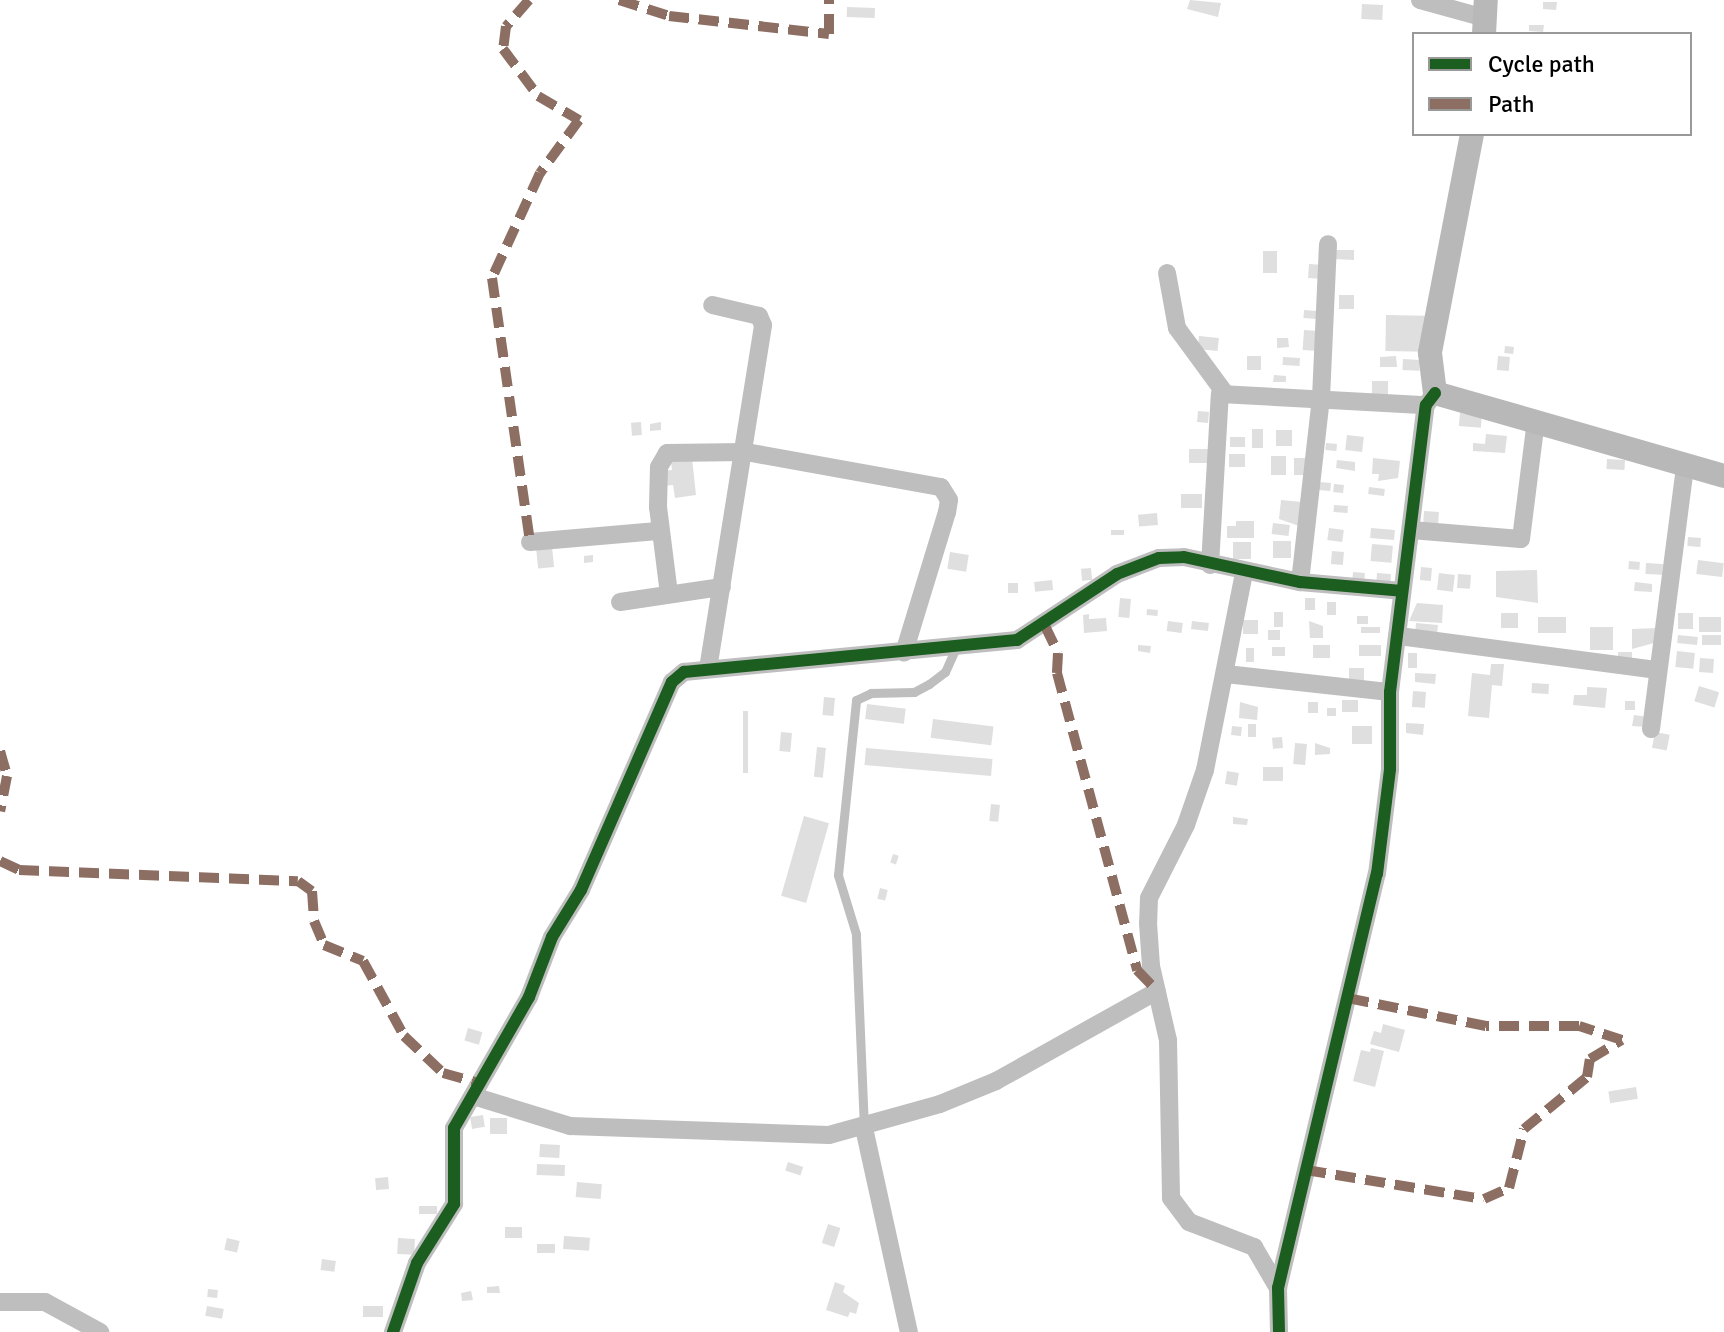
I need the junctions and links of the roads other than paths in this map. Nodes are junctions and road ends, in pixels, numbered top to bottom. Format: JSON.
{"nodes":[{"id":1,"x":1420,"y":0,"type":"edge"},
{"id":2,"x":1485,"y":17,"type":"edge"},
{"id":3,"x":1472,"y":136,"type":"edge"},
{"id":4,"x":1328,"y":244,"type":"dead end"},
{"id":5,"x":1167,"y":273,"type":"dead end"},
{"id":6,"x":712,"y":305,"type":"dead end"},
{"id":7,"x":1224,"y":392,"type":"junction"},
{"id":8,"x":1321,"y":398,"type":"junction"},
{"id":9,"x":1430,"y":399,"type":"junction"},
{"id":10,"x":1536,"y":421,"type":"junction"},
{"id":11,"x":746,"y":452,"type":"junction"},
{"id":12,"x":1685,"y":467,"type":"junction"},
{"id":13,"x":1724,"y":476,"type":"edge"},
{"id":14,"x":1411,"y":530,"type":"junction"},
{"id":15,"x":658,"y":531,"type":"junction"},
{"id":16,"x":530,"y":542,"type":"dead end"},
{"id":17,"x":1210,"y":565,"type":"junction"},
{"id":18,"x":1244,"y":573,"type":"junction"},
{"id":19,"x":1300,"y":582,"type":"junction"},
{"id":20,"x":722,"y":587,"type":"junction"},
{"id":21,"x":1402,"y":591,"type":"junction"},
{"id":22,"x":669,"y":594,"type":"junction"},
{"id":23,"x":620,"y":602,"type":"dead end"},
{"id":24,"x":1399,"y":636,"type":"junction"},
{"id":25,"x":957,"y":646,"type":"junction"},
{"id":26,"x":904,"y":653,"type":"junction"},
{"id":27,"x":708,"y":669,"type":"junction"},
{"id":28,"x":1658,"y":670,"type":"junction"},
{"id":29,"x":1226,"y":674,"type":"junction"},
{"id":30,"x":1390,"y":692,"type":"junction"},
{"id":31,"x":1651,"y":729,"type":"dead end"},
{"id":32,"x":1157,"y":991,"type":"junction"},
{"id":33,"x":473,"y":1096,"type":"junction"},
{"id":34,"x":864,"y":1128,"type":"junction"},
{"id":35,"x":1278,"y":1288,"type":"junction"},
{"id":36,"x":0,"y":1302,"type":"edge"},
{"id":37,"x":100,"y":1332,"type":"edge"},
{"id":38,"x":393,"y":1332,"type":"edge"},
{"id":39,"x":909,"y":1332,"type":"edge"},
{"id":40,"x":1279,"y":1332,"type":"edge"}],
"edges":[{"from":1,"to":2,"type":"street"},
{"from":3,"to":9,"type":"street"},
{"from":4,"to":8,"type":"street"},
{"from":5,"to":7,"type":"street"},
{"from":6,"to":11,"type":"street"},
{"from":7,"to":8,"type":"street"},
{"from":7,"to":17,"type":"street"},
{"from":8,"to":9,"type":"street"},
{"from":8,"to":19,"type":"street"},
{"from":9,"to":10,"type":"street"},
{"from":9,"to":14,"type":"street"},
{"from":10,"to":12,"type":"street"},
{"from":10,"to":14,"type":"street"},
{"from":11,"to":15,"type":"street"},
{"from":11,"to":20,"type":"street"},
{"from":11,"to":26,"type":"street"},
{"from":12,"to":13,"type":"street"},
{"from":12,"to":28,"type":"street"},
{"from":14,"to":21,"type":"street"},
{"from":15,"to":16,"type":"street"},
{"from":15,"to":22,"type":"street"},
{"from":17,"to":18,"type":"street"},
{"from":17,"to":25,"type":"street"},
{"from":18,"to":19,"type":"street"},
{"from":18,"to":29,"type":"street"},
{"from":19,"to":21,"type":"street"},
{"from":20,"to":22,"type":"street"},
{"from":20,"to":27,"type":"street"},
{"from":21,"to":24,"type":"street"},
{"from":22,"to":23,"type":"street"},
{"from":24,"to":28,"type":"street"},
{"from":24,"to":30,"type":"street"},
{"from":25,"to":26,"type":"street"},
{"from":25,"to":34,"type":"lane"},
{"from":26,"to":27,"type":"street"},
{"from":27,"to":33,"type":"street"},
{"from":28,"to":31,"type":"street"},
{"from":29,"to":30,"type":"street"},
{"from":29,"to":32,"type":"street"},
{"from":30,"to":35,"type":"street"},
{"from":32,"to":34,"type":"street"},
{"from":32,"to":35,"type":"street"},
{"from":33,"to":34,"type":"street"},
{"from":33,"to":38,"type":"street"},
{"from":34,"to":39,"type":"street"},
{"from":35,"to":40,"type":"street"},
{"from":36,"to":37,"type":"street"}]}
